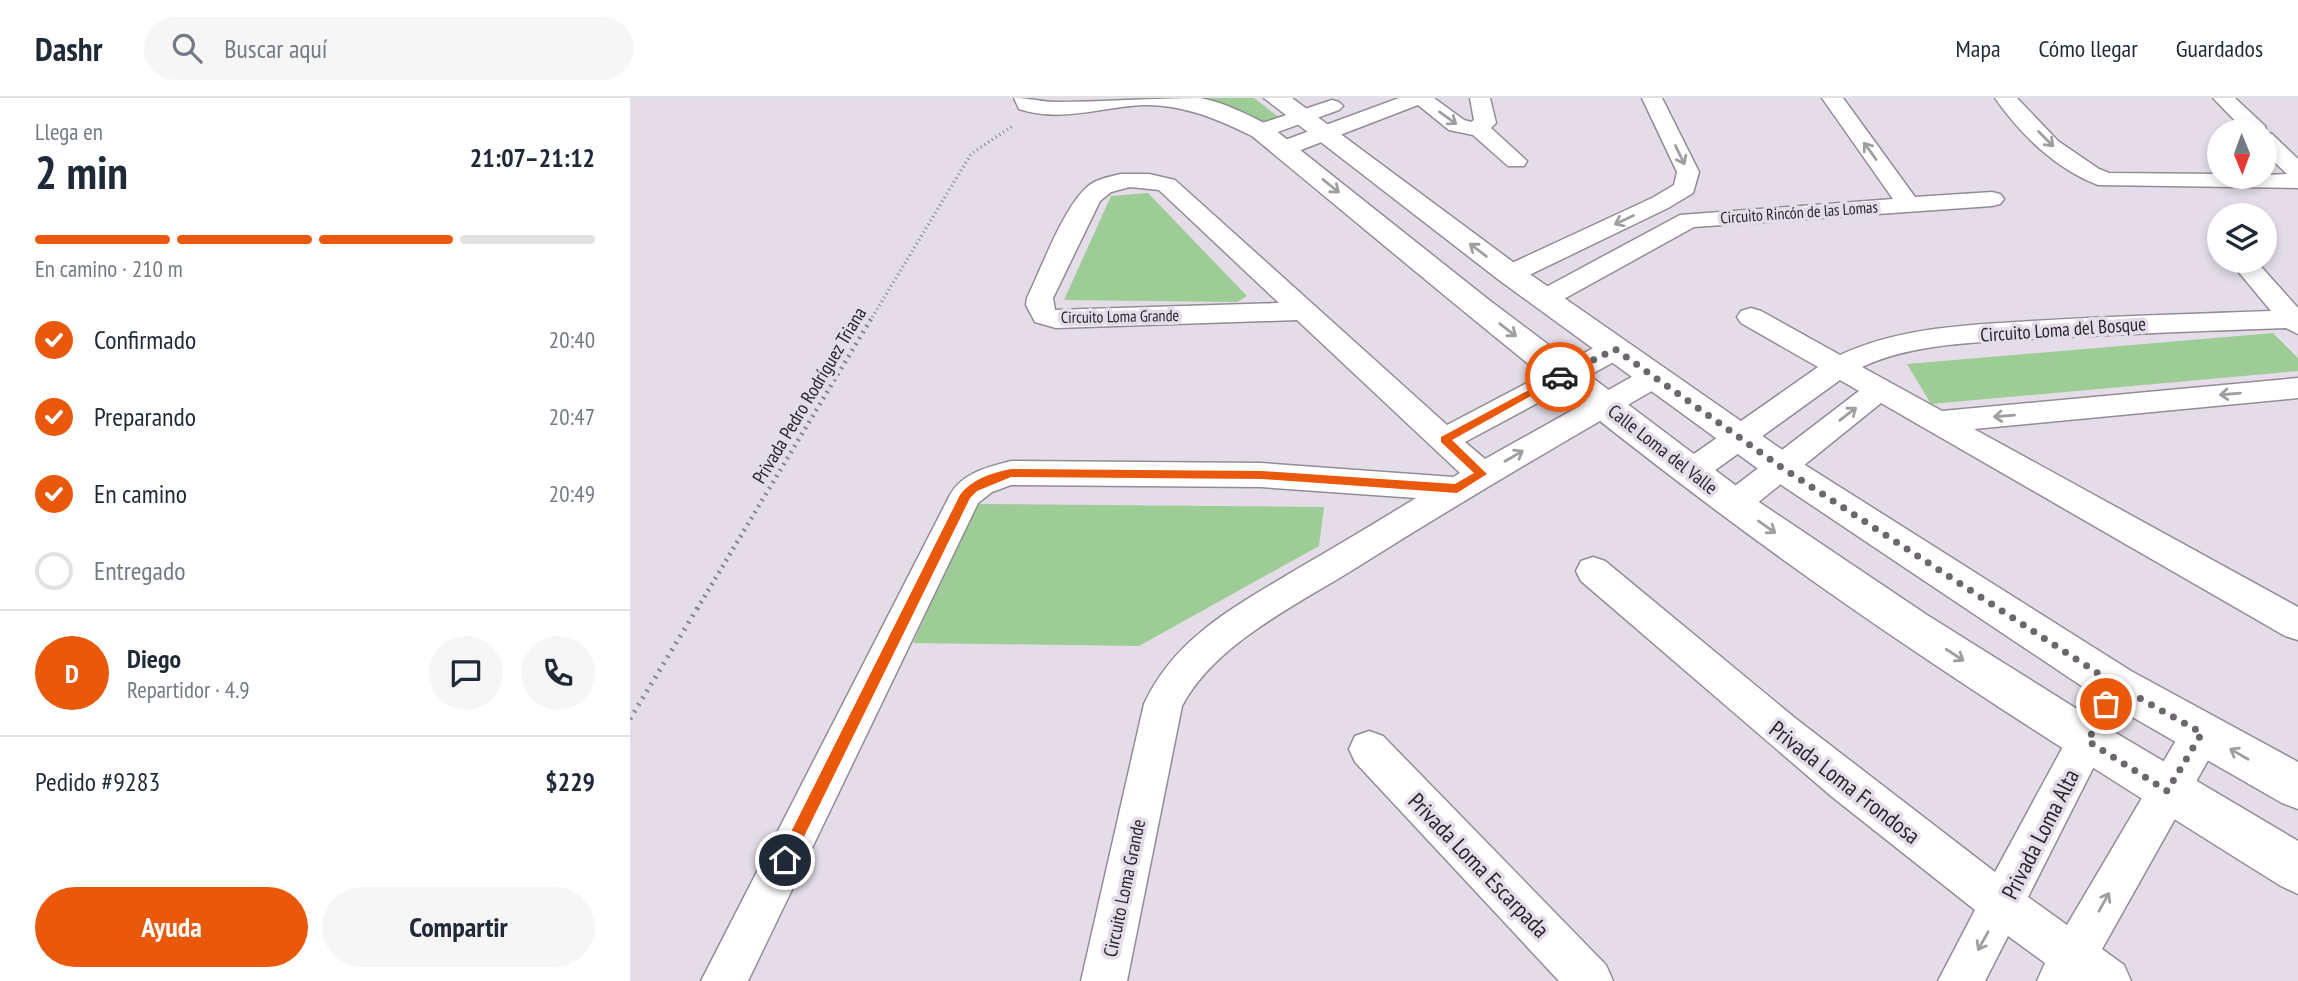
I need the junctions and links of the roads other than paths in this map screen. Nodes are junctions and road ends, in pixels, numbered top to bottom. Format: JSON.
{"nodes":[{"id":1,"x":1164,"y":98,"type":"edge"},
{"id":2,"x":1354,"y":98,"type":"edge"},
{"id":3,"x":1419,"y":98,"type":"edge"},
{"id":4,"x":1480,"y":98,"type":"edge"},
{"id":5,"x":1652,"y":98,"type":"edge"},
{"id":6,"x":1832,"y":98,"type":"edge"},
{"id":7,"x":2005,"y":98,"type":"edge"},
{"id":8,"x":2222,"y":98,"type":"edge"},
{"id":9,"x":1032,"y":104,"type":"edge"},
{"id":10,"x":2244,"y":119,"type":"edge"},
{"id":11,"x":1289,"y":126,"type":"edge"},
{"id":12,"x":1478,"y":128,"type":"junction"},
{"id":13,"x":2277,"y":152,"type":"edge"},
{"id":14,"x":1516,"y":161,"type":"dead end"},
{"id":15,"x":2298,"y":172,"type":"edge"},
{"id":16,"x":2298,"y":181,"type":"edge"},
{"id":17,"x":1992,"y":199,"type":"dead end"},
{"id":18,"x":1660,"y":203,"type":"junction"},
{"id":19,"x":1909,"y":205,"type":"junction"},
{"id":20,"x":1689,"y":220,"type":"junction"},
{"id":21,"x":1564,"y":248,"type":"junction"},
{"id":22,"x":1596,"y":270,"type":"junction"},
{"id":23,"x":2253,"y":273,"type":"edge"},
{"id":24,"x":1510,"y":274,"type":"junction"},
{"id":25,"x":1544,"y":299,"type":"junction"},
{"id":26,"x":1301,"y":312,"type":"junction"},
{"id":27,"x":1751,"y":317,"type":"dead end"},
{"id":28,"x":2295,"y":322,"type":"edge"},
{"id":29,"x":1615,"y":349,"type":"junction"},
{"id":30,"x":1838,"y":367,"type":"junction"},
{"id":31,"x":1566,"y":374,"type":"junction"},
{"id":32,"x":1654,"y":377,"type":"junction"},
{"id":33,"x":2298,"y":388,"type":"edge"},
{"id":34,"x":1879,"y":390,"type":"junction"},
{"id":35,"x":1605,"y":404,"type":"junction"},
{"id":36,"x":1935,"y":422,"type":"junction"},
{"id":37,"x":1739,"y":437,"type":"junction"},
{"id":38,"x":1445,"y":439,"type":"junction"},
{"id":39,"x":1781,"y":467,"type":"junction"},
{"id":40,"x":1692,"y":471,"type":"junction"},
{"id":41,"x":1469,"y":481,"type":"junction"},
{"id":42,"x":1734,"y":504,"type":"junction"},
{"id":43,"x":1593,"y":571,"type":"dead end"},
{"id":44,"x":2282,"y":606,"type":"edge"},
{"id":45,"x":2298,"y":625,"type":"edge"},
{"id":46,"x":2116,"y":685,"type":"junction"},
{"id":47,"x":2202,"y":733,"type":"junction"},
{"id":48,"x":2088,"y":741,"type":"junction"},
{"id":49,"x":1369,"y":749,"type":"dead end"},
{"id":50,"x":2298,"y":788,"type":"edge"},
{"id":51,"x":2167,"y":791,"type":"junction"},
{"id":52,"x":2298,"y":869,"type":"edge"},
{"id":53,"x":2003,"y":905,"type":"junction"},
{"id":54,"x":2080,"y":973,"type":"edge"},
{"id":55,"x":724,"y":981,"type":"edge"},
{"id":56,"x":1104,"y":981,"type":"edge"},
{"id":57,"x":1590,"y":981,"type":"edge"},
{"id":58,"x":1961,"y":981,"type":"edge"}],
"edges":[{"from":1,"to":9,"type":"street","name":"Calle Loma del Valle"},
{"from":1,"to":11,"type":"street","name":"Calle Loma del Valle"},
{"from":2,"to":11,"type":"street"},
{"from":3,"to":11,"type":"street"},
{"from":3,"to":12,"type":"street","one_way":true},
{"from":4,"to":12,"type":"street"},
{"from":5,"to":18,"type":"street","one_way":true},
{"from":19,"to":6,"type":"street","name":"Circuito Rincón de las Lomas","one_way":true},
{"from":7,"to":16,"type":"street","one_way":true},
{"from":8,"to":10,"type":"street"},
{"from":24,"to":11,"type":"street","name":"Calle Loma del Valle","one_way":true},
{"from":11,"to":31,"type":"street","name":"Calle Loma del Valle","one_way":true},
{"from":12,"to":14,"type":"street"},
{"from":13,"to":15,"type":"street"},
{"from":17,"to":19,"type":"street","name":"Circuito Rincón de las Lomas"},
{"from":18,"to":20,"type":"street"},
{"from":18,"to":21,"type":"street","one_way":true},
{"from":19,"to":20,"type":"street","name":"Circuito Rincón de las Lomas"},
{"from":20,"to":22,"type":"street","name":"Circuito Rincón de las Lomas"},
{"from":21,"to":22,"type":"street"},
{"from":21,"to":24,"type":"street"},
{"from":22,"to":25,"type":"street","name":"Circuito Rincón de las Lomas"},
{"from":23,"to":28,"type":"street","name":"Circuito Loma del Bosque"},
{"from":24,"to":25,"type":"street","name":"Calle Loma del Valle"},
{"from":25,"to":29,"type":"street","name":"Calle Loma del Valle"},
{"from":26,"to":26,"type":"street","name":"Circuito Loma Grande"},
{"from":26,"to":38,"type":"street","name":"Circuito Loma Grande"},
{"from":27,"to":30,"type":"street"},
{"from":28,"to":30,"type":"street","name":"Circuito Loma del Bosque"},
{"from":29,"to":31,"type":"street"},
{"from":29,"to":32,"type":"street","name":"Calle Loma del Valle"},
{"from":30,"to":34,"type":"street"},
{"from":30,"to":37,"type":"street","name":"Circuito Loma del Bosque"},
{"from":31,"to":35,"type":"street","name":"Calle Loma del Valle"},
{"from":31,"to":38,"type":"street"},
{"from":32,"to":35,"type":"street","name":"Circuito Loma Grande"},
{"from":32,"to":37,"type":"street","name":"Calle Loma del Valle"},
{"from":33,"to":36,"type":"street","one_way":true},
{"from":34,"to":36,"type":"street"},
{"from":39,"to":34,"type":"street","one_way":true},
{"from":35,"to":40,"type":"street","name":"Calle Loma del Valle"},
{"from":41,"to":35,"type":"street","name":"Circuito Loma Grande","one_way":true},
{"from":36,"to":44,"type":"street"},
{"from":37,"to":39,"type":"street","name":"Calle Loma del Valle"},
{"from":37,"to":40,"type":"street","name":"Circuito Loma del Bosque"},
{"from":38,"to":41,"type":"street","name":"Circuito Loma Grande"},
{"from":39,"to":42,"type":"street"},
{"from":39,"to":46,"type":"street","name":"Calle Loma del Valle"},
{"from":40,"to":42,"type":"street","name":"Calle Loma del Valle"},
{"from":41,"to":55,"type":"street"},
{"from":41,"to":56,"type":"street","name":"Circuito Loma Grande"},
{"from":42,"to":48,"type":"street","name":"Calle Loma del Valle","one_way":true},
{"from":43,"to":53,"type":"street","name":"Privada Loma Frondosa"},
{"from":44,"to":45,"type":"street"},
{"from":46,"to":47,"type":"street","name":"Calle Loma del Valle"},
{"from":46,"to":48,"type":"street","name":"Privada Loma Alta"},
{"from":50,"to":47,"type":"street","name":"Calle Loma del Valle","one_way":true},
{"from":47,"to":51,"type":"street"},
{"from":48,"to":51,"type":"street","name":"Calle Loma del Valle"},
{"from":48,"to":53,"type":"street","name":"Privada Loma Alta"},
{"from":49,"to":57,"type":"street","name":"Privada Loma Escarpada"},
{"from":51,"to":52,"type":"street","name":"Calle Loma del Valle"},
{"from":54,"to":51,"type":"street","one_way":true},
{"from":53,"to":54,"type":"street","name":"Privada Loma Frondosa"},
{"from":53,"to":58,"type":"street","name":"Privada Loma Alta","one_way":true}]}
